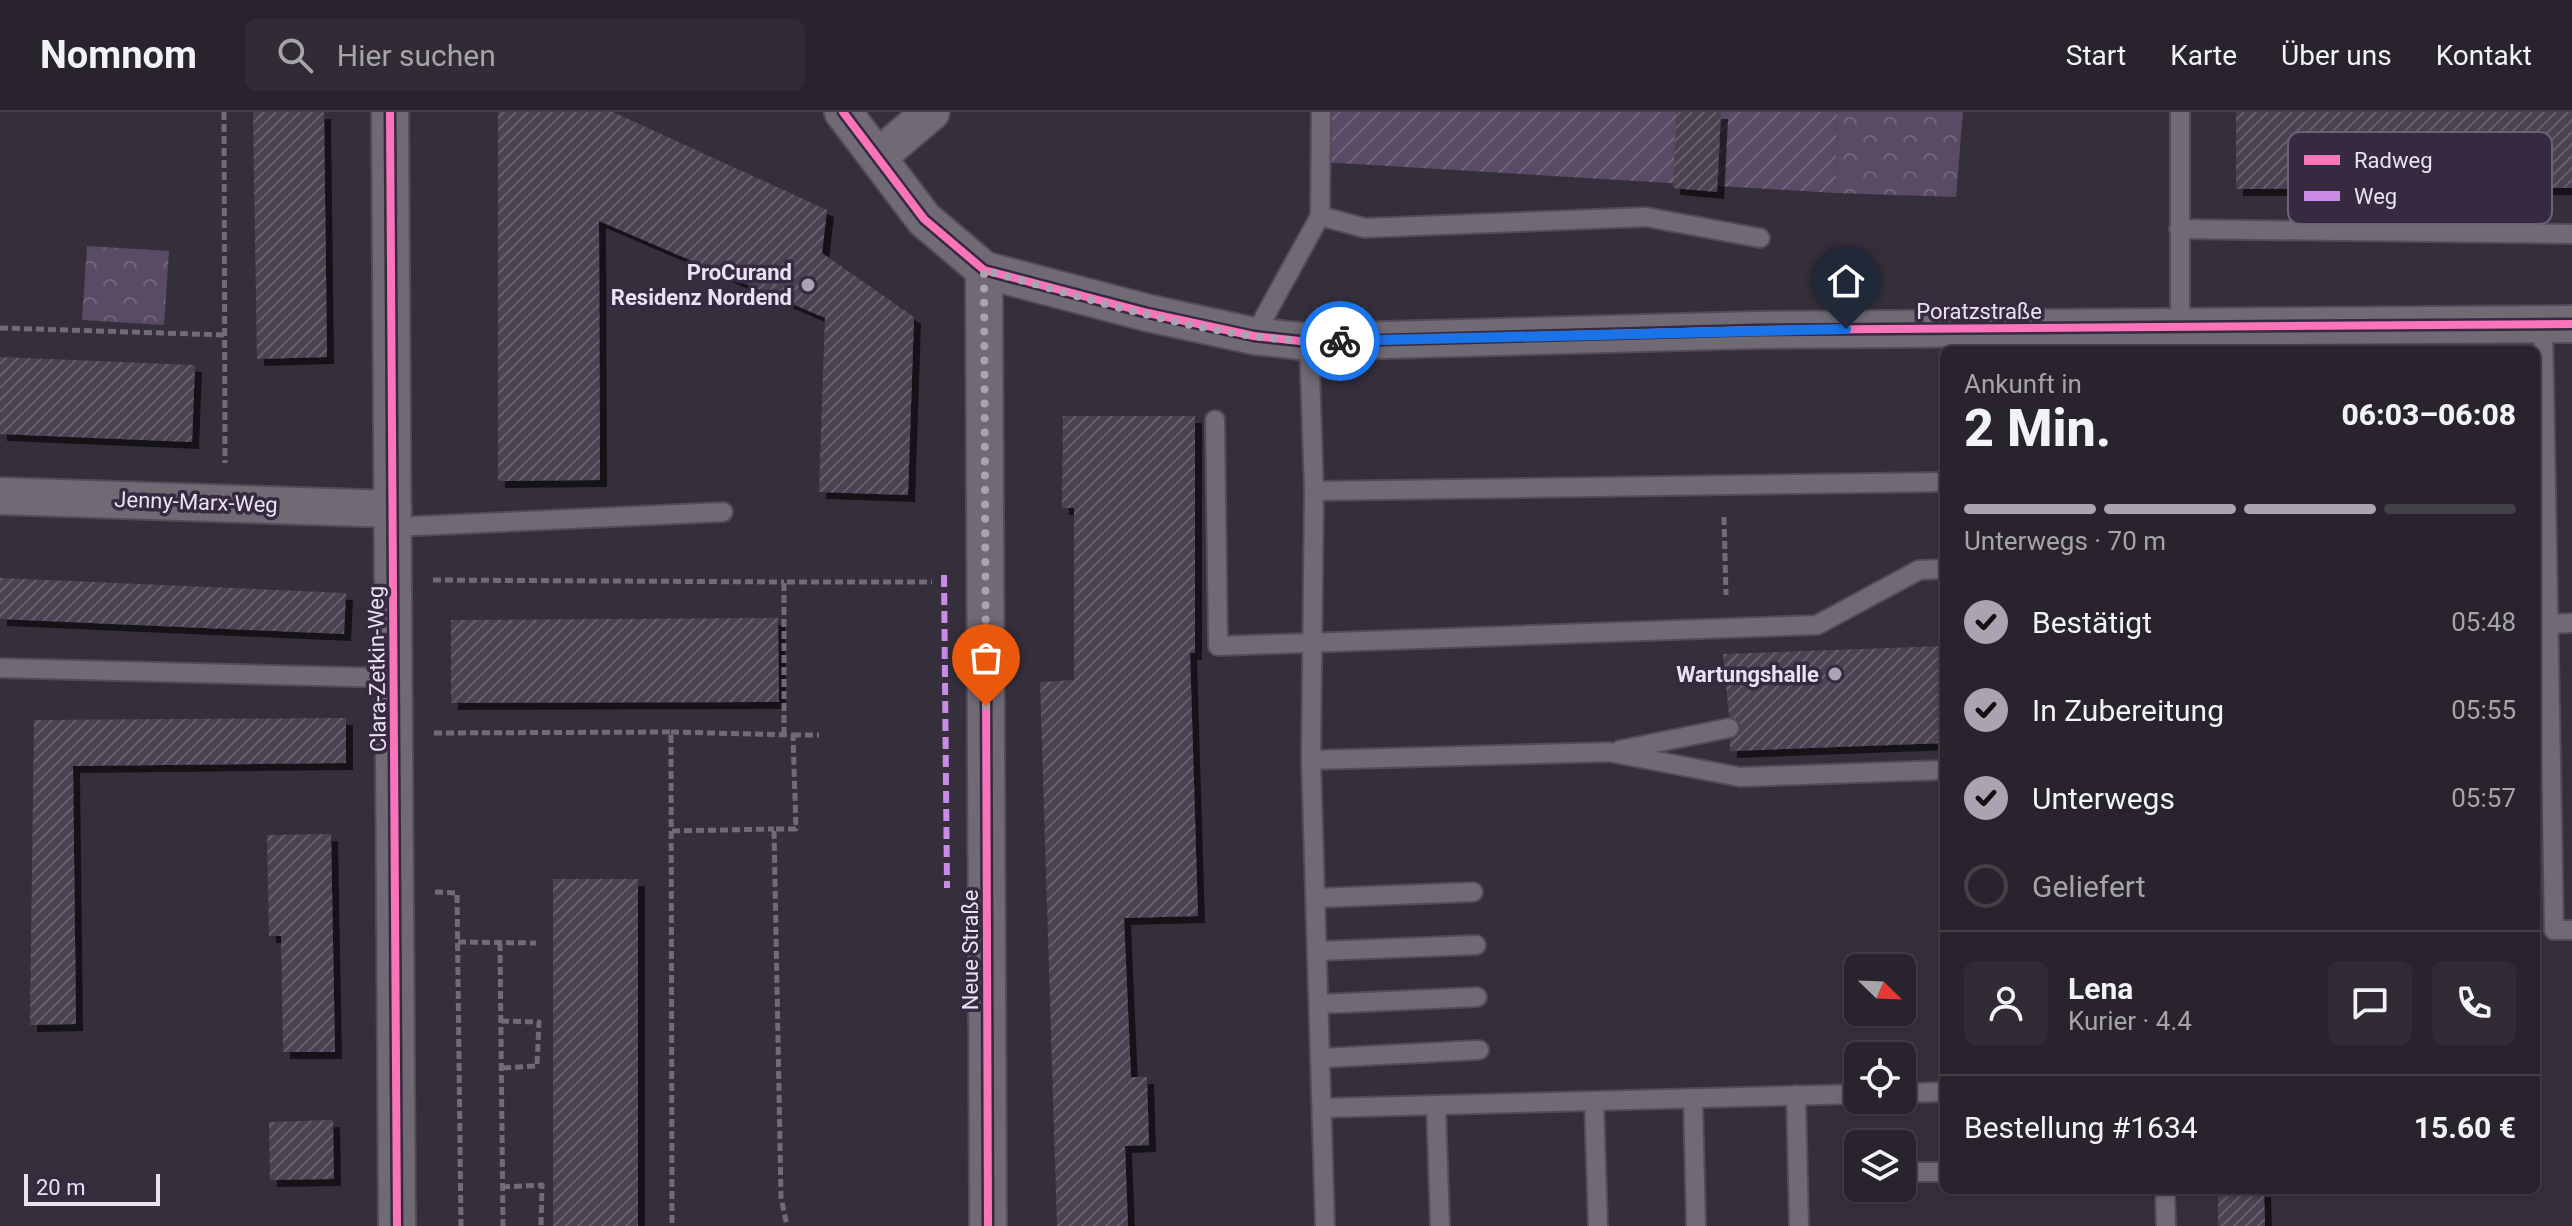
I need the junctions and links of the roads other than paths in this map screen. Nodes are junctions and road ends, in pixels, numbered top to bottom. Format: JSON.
{"nodes":[{"id":1,"x":390,"y":112,"type":"edge"},
{"id":2,"x":843,"y":112,"type":"edge"},
{"id":3,"x":931,"y":112,"type":"edge"},
{"id":4,"x":1321,"y":112,"type":"edge"},
{"id":5,"x":2180,"y":112,"type":"edge"},
{"id":6,"x":878,"y":157,"type":"junction"},
{"id":7,"x":1320,"y":216,"type":"junction"},
{"id":8,"x":2179,"y":229,"type":"junction"},
{"id":9,"x":2572,"y":234,"type":"edge"},
{"id":10,"x":1760,"y":238,"type":"dead end"},
{"id":11,"x":984,"y":270,"type":"junction"},
{"id":12,"x":2558,"y":324,"type":"edge"},
{"id":13,"x":2180,"y":327,"type":"junction"},
{"id":14,"x":1254,"y":336,"type":"junction"},
{"id":15,"x":1309,"y":342,"type":"junction"},
{"id":16,"x":1215,"y":420,"type":"dead end"},
{"id":17,"x":1940,"y":482,"type":"edge"},
{"id":18,"x":1314,"y":491,"type":"junction"},
{"id":19,"x":0,"y":496,"type":"edge"},
{"id":20,"x":723,"y":512,"type":"dead end"},
{"id":21,"x":393,"y":518,"type":"junction"},
{"id":22,"x":1940,"y":569,"type":"edge"},
{"id":23,"x":2572,"y":623,"type":"edge"},
{"id":24,"x":2548,"y":624,"type":"junction"},
{"id":25,"x":1313,"y":644,"type":"junction"},
{"id":26,"x":0,"y":668,"type":"edge"},
{"id":27,"x":395,"y":678,"type":"junction"},
{"id":28,"x":1729,"y":728,"type":"dead end"},
{"id":29,"x":1609,"y":752,"type":"junction"},
{"id":30,"x":1311,"y":760,"type":"junction"},
{"id":31,"x":1940,"y":770,"type":"edge"},
{"id":32,"x":1473,"y":892,"type":"dead end"},
{"id":33,"x":1316,"y":898,"type":"junction"},
{"id":34,"x":2572,"y":930,"type":"edge"},
{"id":35,"x":1476,"y":945,"type":"dead end"},
{"id":36,"x":1318,"y":951,"type":"junction"},
{"id":37,"x":1477,"y":997,"type":"dead end"},
{"id":38,"x":1320,"y":1004,"type":"junction"},
{"id":39,"x":1479,"y":1050,"type":"dead end"},
{"id":40,"x":1322,"y":1058,"type":"junction"},
{"id":41,"x":1940,"y":1092,"type":"edge"},
{"id":42,"x":1916,"y":1093,"type":"edge"},
{"id":43,"x":1844,"y":1094,"type":"edge"},
{"id":44,"x":1796,"y":1095,"type":"junction"},
{"id":45,"x":1693,"y":1098,"type":"junction"},
{"id":46,"x":1594,"y":1101,"type":"junction"},
{"id":47,"x":1436,"y":1105,"type":"junction"},
{"id":48,"x":1322,"y":1108,"type":"junction"},
{"id":49,"x":1916,"y":1172,"type":"edge"},
{"id":50,"x":1940,"y":1172,"type":"edge"},
{"id":51,"x":2165,"y":1194,"type":"edge"},
{"id":52,"x":397,"y":1226,"type":"edge"},
{"id":53,"x":988,"y":1226,"type":"edge"},
{"id":54,"x":1325,"y":1226,"type":"edge"},
{"id":55,"x":1440,"y":1226,"type":"edge"},
{"id":56,"x":1598,"y":1226,"type":"edge"},
{"id":57,"x":1696,"y":1226,"type":"edge"},
{"id":58,"x":1799,"y":1226,"type":"edge"},
{"id":59,"x":2166,"y":1226,"type":"edge"}],
"edges":[{"from":1,"to":21,"type":"street","name":"Clara-Zetkin-Weg"},
{"from":2,"to":6,"type":"street","name":"Poratzstraße"},
{"from":3,"to":6,"type":"street"},
{"from":4,"to":7,"type":"lane"},
{"from":5,"to":8,"type":"lane"},
{"from":6,"to":11,"type":"street","name":"Poratzstraße"},
{"from":7,"to":10,"type":"lane"},
{"from":7,"to":14,"type":"lane"},
{"from":8,"to":9,"type":"lane"},
{"from":8,"to":13,"type":"lane"},
{"from":11,"to":14,"type":"street","name":"Poratzstraße"},
{"from":11,"to":53,"type":"street","name":"Neue Straße"},
{"from":12,"to":13,"type":"street","name":"Poratzstraße"},
{"from":12,"to":24,"type":"lane"},
{"from":13,"to":15,"type":"street","name":"Poratzstraße"},
{"from":14,"to":15,"type":"street","name":"Poratzstraße"},
{"from":15,"to":18,"type":"lane"},
{"from":16,"to":25,"type":"lane"},
{"from":17,"to":18,"type":"lane"},
{"from":18,"to":25,"type":"lane"},
{"from":19,"to":21,"type":"street","name":"Jenny-Marx-Weg"},
{"from":20,"to":21,"type":"lane"},
{"from":21,"to":27,"type":"street","name":"Clara-Zetkin-Weg"},
{"from":22,"to":25,"type":"lane"},
{"from":23,"to":24,"type":"lane"},
{"from":24,"to":34,"type":"lane"},
{"from":25,"to":30,"type":"lane"},
{"from":26,"to":27,"type":"lane"},
{"from":27,"to":52,"type":"street","name":"Clara-Zetkin-Weg"},
{"from":28,"to":29,"type":"lane"},
{"from":29,"to":30,"type":"lane"},
{"from":29,"to":31,"type":"lane"},
{"from":30,"to":33,"type":"lane"},
{"from":32,"to":33,"type":"lane"},
{"from":33,"to":36,"type":"lane"},
{"from":35,"to":36,"type":"lane"},
{"from":36,"to":38,"type":"lane"},
{"from":37,"to":38,"type":"lane"},
{"from":38,"to":40,"type":"lane"},
{"from":39,"to":40,"type":"lane"},
{"from":40,"to":48,"type":"lane"},
{"from":41,"to":42,"type":"lane"},
{"from":43,"to":44,"type":"lane"},
{"from":44,"to":45,"type":"lane"},
{"from":44,"to":58,"type":"lane"},
{"from":45,"to":46,"type":"lane"},
{"from":45,"to":57,"type":"lane"},
{"from":46,"to":47,"type":"lane"},
{"from":46,"to":56,"type":"lane"},
{"from":47,"to":48,"type":"lane"},
{"from":47,"to":55,"type":"lane"},
{"from":48,"to":54,"type":"lane"},
{"from":49,"to":50,"type":"lane"},
{"from":51,"to":59,"type":"lane"}]}
